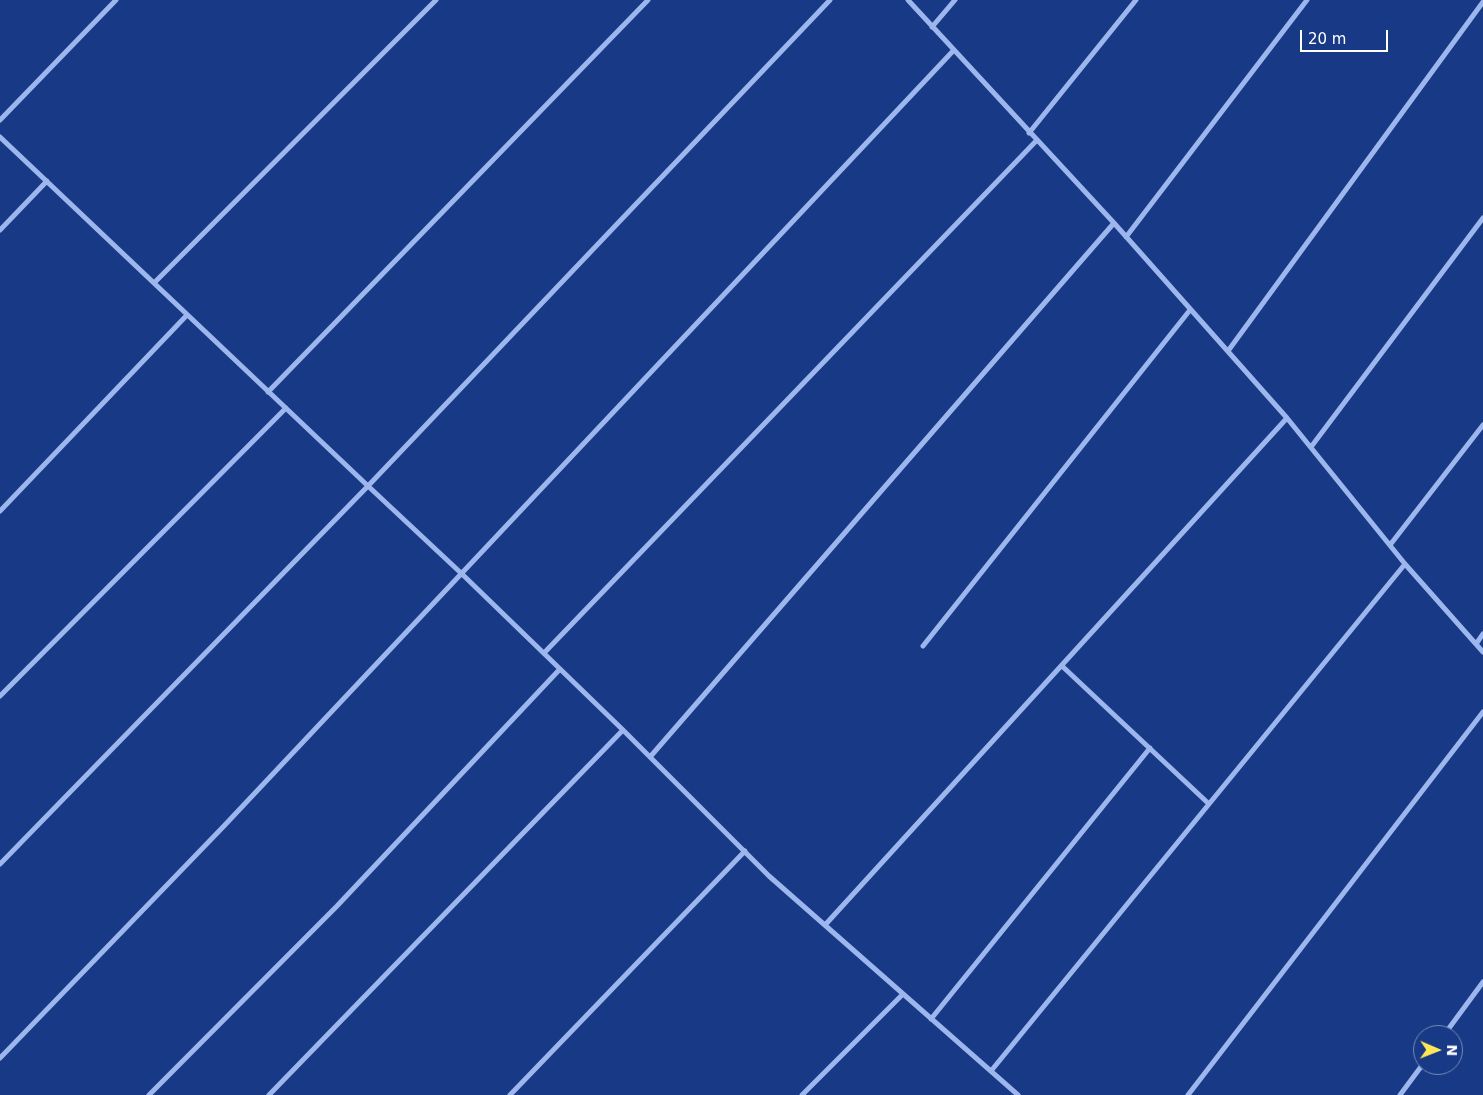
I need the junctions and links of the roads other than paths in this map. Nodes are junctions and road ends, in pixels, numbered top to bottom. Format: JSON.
{"nodes":[{"id":1,"x":116,"y":0,"type":"edge"},
{"id":2,"x":436,"y":0,"type":"edge"},
{"id":3,"x":648,"y":0,"type":"edge"},
{"id":4,"x":830,"y":0,"type":"edge"},
{"id":5,"x":908,"y":0,"type":"edge"},
{"id":6,"x":955,"y":0,"type":"edge"},
{"id":7,"x":1136,"y":0,"type":"edge"},
{"id":8,"x":1307,"y":0,"type":"edge"},
{"id":9,"x":1483,"y":2,"type":"edge"},
{"id":10,"x":932,"y":27,"type":"junction"},
{"id":11,"x":954,"y":51,"type":"junction"},
{"id":12,"x":0,"y":120,"type":"edge"},
{"id":13,"x":1029,"y":133,"type":"junction"},
{"id":14,"x":0,"y":137,"type":"edge"},
{"id":15,"x":1037,"y":140,"type":"junction"},
{"id":16,"x":47,"y":181,"type":"junction"},
{"id":17,"x":1483,"y":218,"type":"edge"},
{"id":18,"x":1114,"y":223,"type":"junction"},
{"id":19,"x":0,"y":230,"type":"edge"},
{"id":20,"x":1126,"y":237,"type":"junction"},
{"id":21,"x":154,"y":283,"type":"junction"},
{"id":22,"x":1190,"y":310,"type":"junction"},
{"id":23,"x":188,"y":315,"type":"junction"},
{"id":24,"x":1228,"y":351,"type":"junction"},
{"id":25,"x":268,"y":392,"type":"junction"},
{"id":26,"x":286,"y":408,"type":"junction"},
{"id":27,"x":1287,"y":418,"type":"junction"},
{"id":28,"x":1483,"y":425,"type":"edge"},
{"id":29,"x":1310,"y":447,"type":"junction"},
{"id":30,"x":368,"y":486,"type":"junction"},
{"id":31,"x":0,"y":511,"type":"edge"},
{"id":32,"x":1390,"y":545,"type":"junction"},
{"id":33,"x":1405,"y":564,"type":"junction"},
{"id":34,"x":462,"y":574,"type":"junction"},
{"id":35,"x":1483,"y":634,"type":"edge"},
{"id":36,"x":1476,"y":644,"type":"junction"},
{"id":37,"x":923,"y":646,"type":"dead end"},
{"id":38,"x":1483,"y":652,"type":"edge"},
{"id":39,"x":544,"y":653,"type":"junction"},
{"id":40,"x":1062,"y":666,"type":"junction"},
{"id":41,"x":560,"y":669,"type":"junction"},
{"id":42,"x":0,"y":696,"type":"edge"},
{"id":43,"x":1483,"y":712,"type":"edge"},
{"id":44,"x":623,"y":730,"type":"junction"},
{"id":45,"x":1150,"y":748,"type":"junction"},
{"id":46,"x":650,"y":757,"type":"junction"},
{"id":47,"x":1209,"y":804,"type":"junction"},
{"id":48,"x":745,"y":852,"type":"junction"},
{"id":49,"x":0,"y":864,"type":"edge"},
{"id":50,"x":825,"y":925,"type":"junction"},
{"id":51,"x":1483,"y":982,"type":"edge"},
{"id":52,"x":903,"y":994,"type":"junction"},
{"id":53,"x":931,"y":1019,"type":"junction"},
{"id":54,"x":1451,"y":1025,"type":"edge"},
{"id":55,"x":0,"y":1058,"type":"edge"},
{"id":56,"x":991,"y":1071,"type":"junction"},
{"id":57,"x":1415,"y":1075,"type":"edge"},
{"id":58,"x":149,"y":1095,"type":"edge"},
{"id":59,"x":269,"y":1095,"type":"edge"},
{"id":60,"x":510,"y":1095,"type":"edge"},
{"id":61,"x":802,"y":1095,"type":"edge"},
{"id":62,"x":1018,"y":1095,"type":"edge"},
{"id":63,"x":1188,"y":1095,"type":"edge"},
{"id":64,"x":1400,"y":1095,"type":"edge"}],
"edges":[{"from":1,"to":12,"type":"street"},
{"from":2,"to":21,"type":"street"},
{"from":3,"to":25,"type":"street"},
{"from":4,"to":30,"type":"street"},
{"from":5,"to":10,"type":"street"},
{"from":6,"to":10,"type":"street"},
{"from":7,"to":13,"type":"street"},
{"from":8,"to":20,"type":"street"},
{"from":9,"to":24,"type":"street"},
{"from":10,"to":11,"type":"street"},
{"from":11,"to":13,"type":"street"},
{"from":11,"to":34,"type":"street"},
{"from":13,"to":15,"type":"street"},
{"from":14,"to":16,"type":"street"},
{"from":15,"to":18,"type":"street"},
{"from":15,"to":39,"type":"street"},
{"from":16,"to":19,"type":"street"},
{"from":16,"to":21,"type":"street"},
{"from":17,"to":29,"type":"street"},
{"from":18,"to":20,"type":"street"},
{"from":18,"to":46,"type":"street"},
{"from":20,"to":22,"type":"street"},
{"from":21,"to":23,"type":"street"},
{"from":22,"to":24,"type":"street"},
{"from":22,"to":37,"type":"street"},
{"from":23,"to":25,"type":"street"},
{"from":23,"to":31,"type":"street"},
{"from":24,"to":27,"type":"street"},
{"from":25,"to":26,"type":"street"},
{"from":26,"to":30,"type":"street"},
{"from":26,"to":42,"type":"street"},
{"from":27,"to":29,"type":"street"},
{"from":27,"to":40,"type":"street"},
{"from":28,"to":32,"type":"street"},
{"from":29,"to":32,"type":"street"},
{"from":30,"to":34,"type":"street"},
{"from":30,"to":49,"type":"street"},
{"from":32,"to":33,"type":"street"},
{"from":33,"to":36,"type":"street"},
{"from":33,"to":47,"type":"street"},
{"from":34,"to":39,"type":"street"},
{"from":34,"to":55,"type":"street"},
{"from":35,"to":36,"type":"street"},
{"from":36,"to":38,"type":"street"},
{"from":39,"to":41,"type":"street"},
{"from":40,"to":45,"type":"street"},
{"from":40,"to":50,"type":"street"},
{"from":41,"to":44,"type":"street"},
{"from":41,"to":58,"type":"street"},
{"from":43,"to":63,"type":"street"},
{"from":44,"to":46,"type":"street"},
{"from":44,"to":59,"type":"street"},
{"from":45,"to":47,"type":"street"},
{"from":45,"to":53,"type":"street"},
{"from":46,"to":48,"type":"street"},
{"from":47,"to":56,"type":"street"},
{"from":48,"to":50,"type":"street"},
{"from":48,"to":60,"type":"street"},
{"from":50,"to":52,"type":"street"},
{"from":51,"to":54,"type":"street"},
{"from":52,"to":53,"type":"street"},
{"from":52,"to":61,"type":"street"},
{"from":53,"to":56,"type":"street"},
{"from":56,"to":62,"type":"street"},
{"from":57,"to":64,"type":"street"}]}
